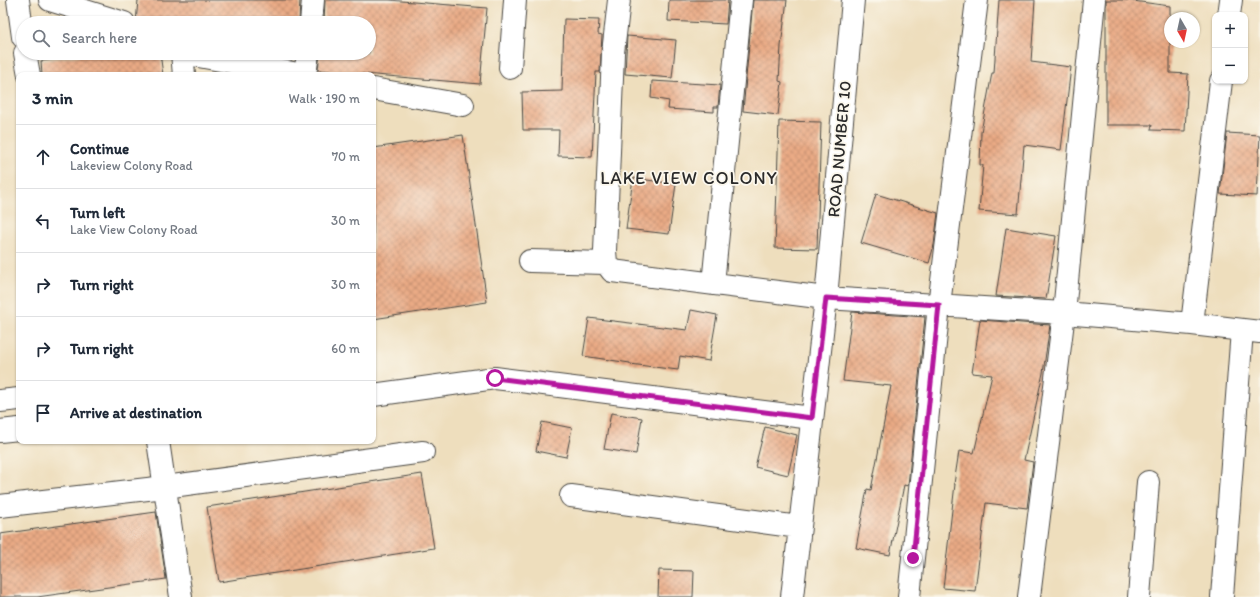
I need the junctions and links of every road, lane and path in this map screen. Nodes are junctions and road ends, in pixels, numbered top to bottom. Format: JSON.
{"nodes":[{"id":1,"x":18,"y":0,"type":"edge"},
{"id":2,"x":50,"y":0,"type":"edge"},
{"id":3,"x":313,"y":0,"type":"edge"},
{"id":4,"x":515,"y":0,"type":"edge"},
{"id":5,"x":619,"y":0,"type":"edge"},
{"id":6,"x":741,"y":0,"type":"edge"},
{"id":7,"x":853,"y":0,"type":"edge"},
{"id":8,"x":977,"y":0,"type":"edge"},
{"id":9,"x":1094,"y":0,"type":"edge"},
{"id":10,"x":1231,"y":0,"type":"edge"},
{"id":11,"x":1229,"y":12,"type":"edge"},
{"id":12,"x":114,"y":14,"type":"edge"},
{"id":13,"x":20,"y":16,"type":"edge"},
{"id":14,"x":312,"y":16,"type":"edge"},
{"id":15,"x":26,"y":60,"type":"edge"},
{"id":16,"x":183,"y":60,"type":"edge"},
{"id":17,"x":221,"y":60,"type":"edge"},
{"id":18,"x":307,"y":60,"type":"edge"},
{"id":19,"x":510,"y":68,"type":"dead end"},
{"id":20,"x":28,"y":72,"type":"edge"},
{"id":21,"x":184,"y":72,"type":"edge"},
{"id":22,"x":288,"y":72,"type":"edge"},
{"id":23,"x":305,"y":72,"type":"edge"},
{"id":24,"x":1221,"y":84,"type":"edge"},
{"id":25,"x":376,"y":90,"type":"edge"},
{"id":26,"x":463,"y":105,"type":"dead end"},
{"id":27,"x":530,"y":261,"type":"dead end"},
{"id":28,"x":606,"y":263,"type":"junction"},
{"id":29,"x":713,"y":284,"type":"junction"},
{"id":30,"x":826,"y":298,"type":"junction"},
{"id":31,"x":939,"y":305,"type":"junction"},
{"id":32,"x":1064,"y":313,"type":"junction"},
{"id":33,"x":1192,"y":324,"type":"junction"},
{"id":34,"x":1251,"y":331,"type":"edge"},
{"id":35,"x":376,"y":395,"type":"edge"},
{"id":36,"x":16,"y":399,"type":"edge"},
{"id":37,"x":0,"y":401,"type":"edge"},
{"id":38,"x":812,"y":418,"type":"junction"},
{"id":39,"x":16,"y":429,"type":"edge"},
{"id":40,"x":0,"y":431,"type":"edge"},
{"id":41,"x":158,"y":444,"type":"edge"},
{"id":42,"x":423,"y":452,"type":"dead end"},
{"id":43,"x":1148,"y":482,"type":"dead end"},
{"id":44,"x":165,"y":487,"type":"junction"},
{"id":45,"x":571,"y":496,"type":"dead end"},
{"id":46,"x":0,"y":506,"type":"edge"},
{"id":47,"x":799,"y":527,"type":"junction"},
{"id":48,"x":181,"y":597,"type":"edge"},
{"id":49,"x":792,"y":597,"type":"edge"},
{"id":50,"x":909,"y":597,"type":"edge"},
{"id":51,"x":1029,"y":597,"type":"edge"},
{"id":52,"x":1139,"y":597,"type":"edge"},
{"id":53,"x":1222,"y":597,"type":"edge"}],
"edges":[{"from":1,"to":13,"type":"street"},
{"from":2,"to":12,"type":"street"},
{"from":3,"to":14,"type":"street"},
{"from":4,"to":19,"type":"street"},
{"from":5,"to":28,"type":"street"},
{"from":6,"to":29,"type":"street"},
{"from":7,"to":30,"type":"street","name":"ROAD NUMBER 10"},
{"from":8,"to":31,"type":"street"},
{"from":9,"to":32,"type":"street"},
{"from":10,"to":11,"type":"street"},
{"from":15,"to":20,"type":"street"},
{"from":16,"to":21,"type":"street"},
{"from":17,"to":22,"type":"street"},
{"from":18,"to":23,"type":"street"},
{"from":24,"to":33,"type":"street"},
{"from":25,"to":26,"type":"street"},
{"from":27,"to":28,"type":"street"},
{"from":28,"to":29,"type":"street"},
{"from":29,"to":30,"type":"street"},
{"from":30,"to":31,"type":"street"},
{"from":30,"to":38,"type":"street","name":"ROAD NUMBER 10"},
{"from":31,"to":32,"type":"street"},
{"from":31,"to":50,"type":"street"},
{"from":32,"to":33,"type":"street"},
{"from":32,"to":51,"type":"street"},
{"from":33,"to":34,"type":"street"},
{"from":34,"to":53,"type":"street"},
{"from":35,"to":38,"type":"street"},
{"from":36,"to":37,"type":"street"},
{"from":38,"to":47,"type":"street","name":"ROAD NUMBER 10"},
{"from":39,"to":40,"type":"street"},
{"from":41,"to":44,"type":"street"},
{"from":42,"to":44,"type":"street"},
{"from":43,"to":52,"type":"street"},
{"from":44,"to":46,"type":"street"},
{"from":44,"to":48,"type":"street"},
{"from":45,"to":47,"type":"street"},
{"from":47,"to":49,"type":"street","name":"ROAD NUMBER 10"}]}
